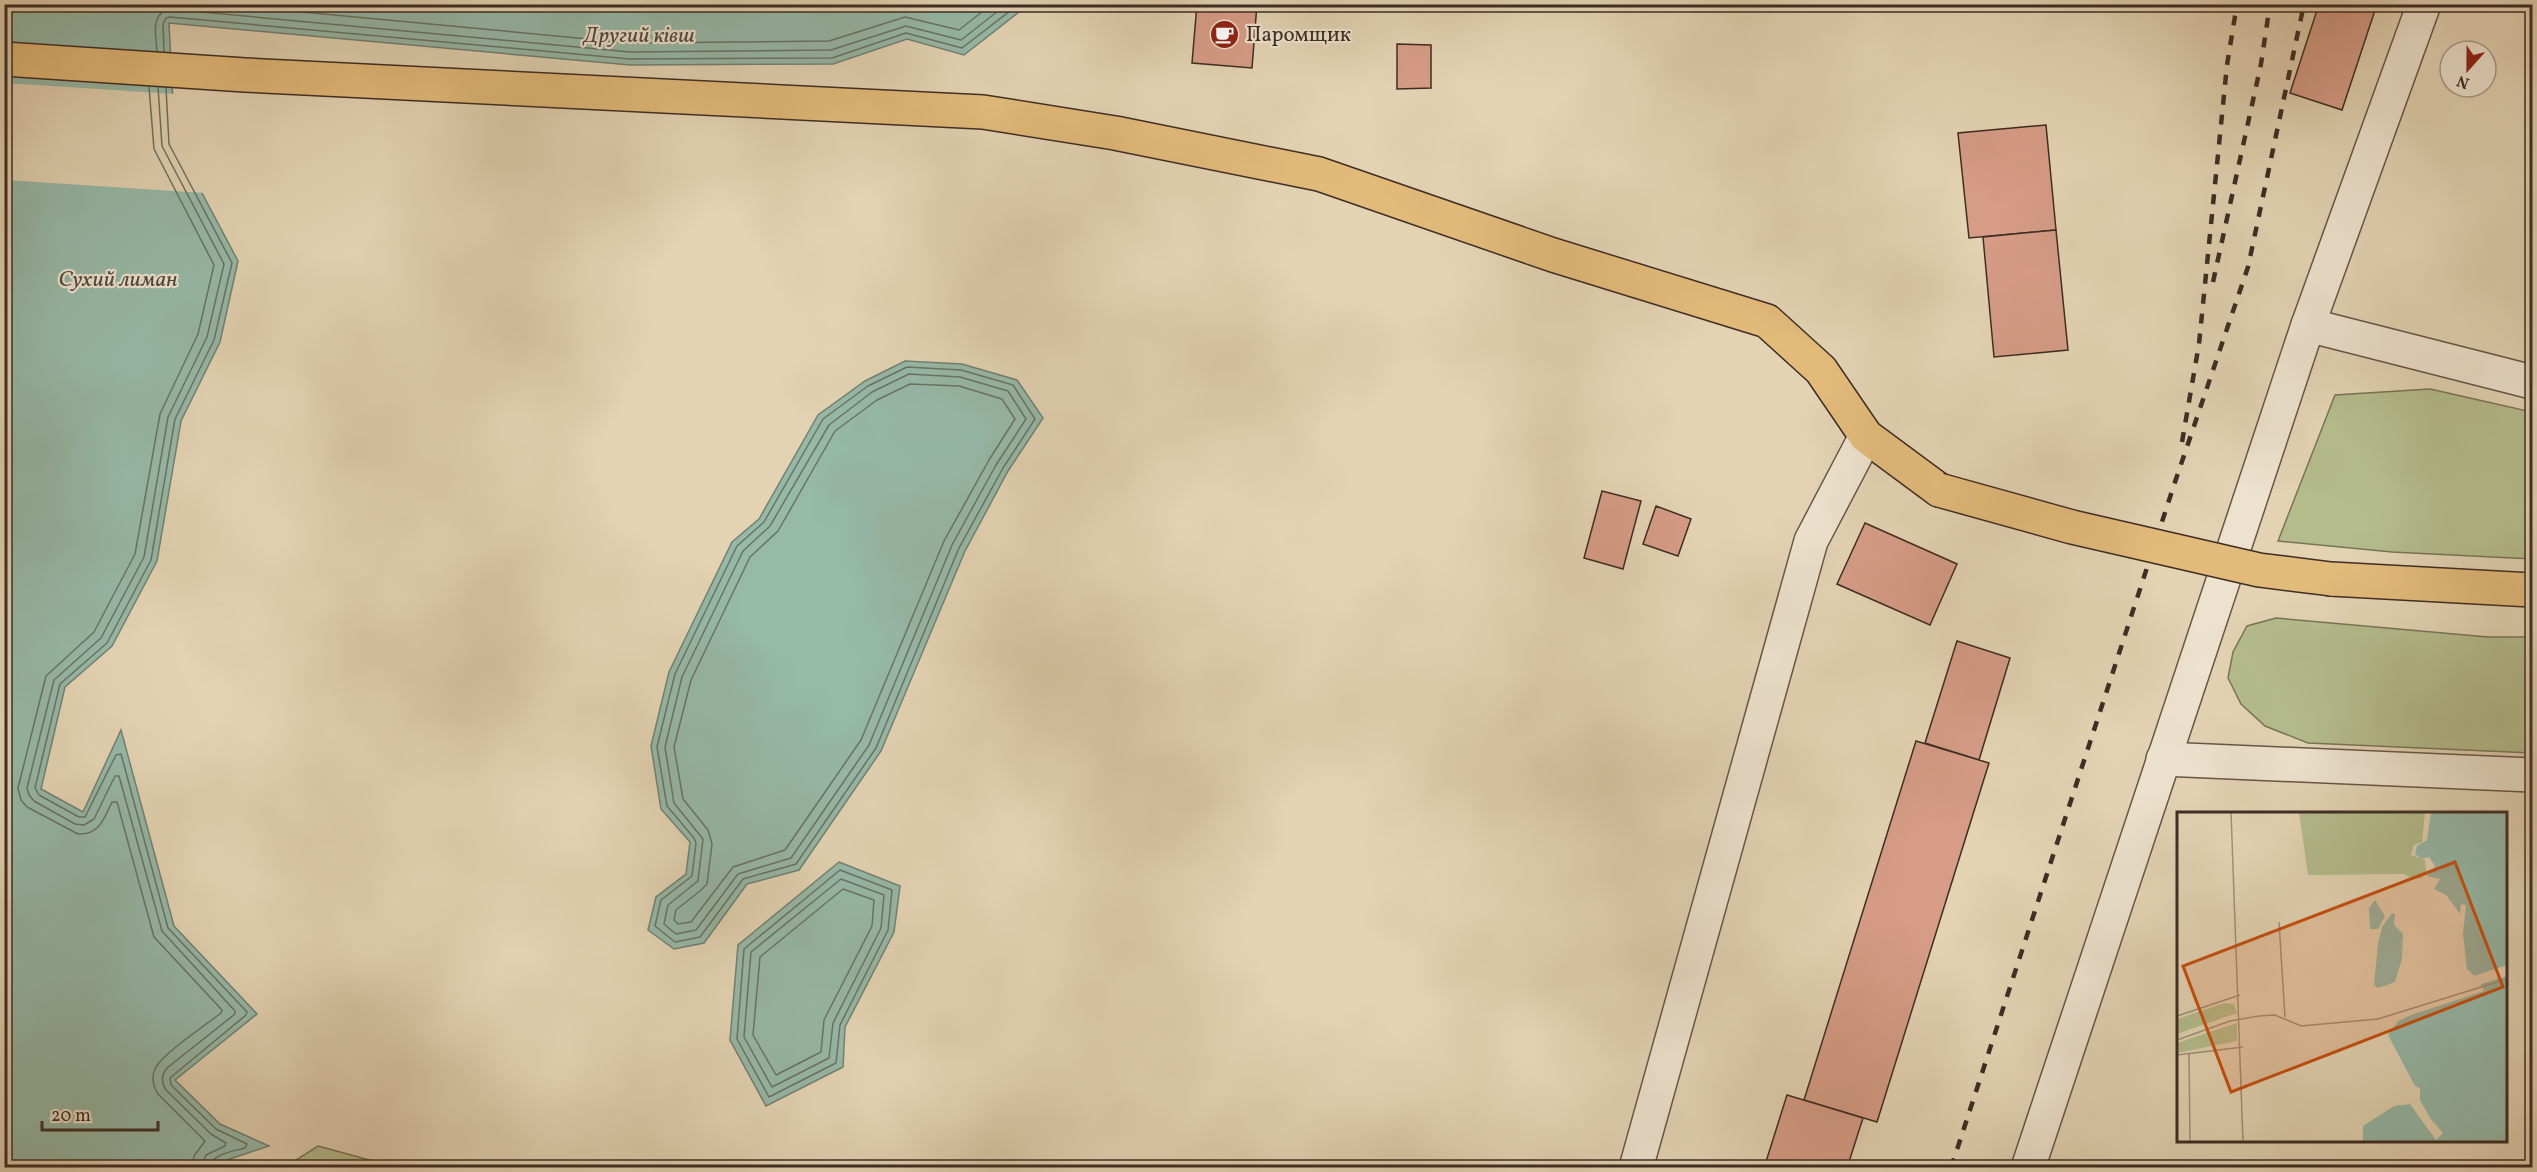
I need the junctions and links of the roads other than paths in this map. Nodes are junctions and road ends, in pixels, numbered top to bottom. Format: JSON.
{"nodes":[{"id":1,"x":2424,"y":4,"type":"edge"},
{"id":2,"x":4,"y":59,"type":"edge"},
{"id":3,"x":2308,"y":325,"type":"junction"},
{"id":4,"x":2532,"y":382,"type":"edge"},
{"id":5,"x":1866,"y":436,"type":"junction"},
{"id":6,"x":2532,"y":590,"type":"edge"},
{"id":7,"x":2163,"y":759,"type":"junction"},
{"id":8,"x":2532,"y":775,"type":"edge"},
{"id":9,"x":1636,"y":1167,"type":"edge"},
{"id":10,"x":2028,"y":1167,"type":"edge"}],
"edges":[{"from":1,"to":3,"type":"lane"},
{"from":2,"to":5,"type":"main road"},
{"from":3,"to":4,"type":"lane"},
{"from":3,"to":7,"type":"lane"},
{"from":5,"to":6,"type":"main road","bridge":true},
{"from":5,"to":9,"type":"lane"},
{"from":7,"to":8,"type":"lane"},
{"from":7,"to":10,"type":"lane"}]}
